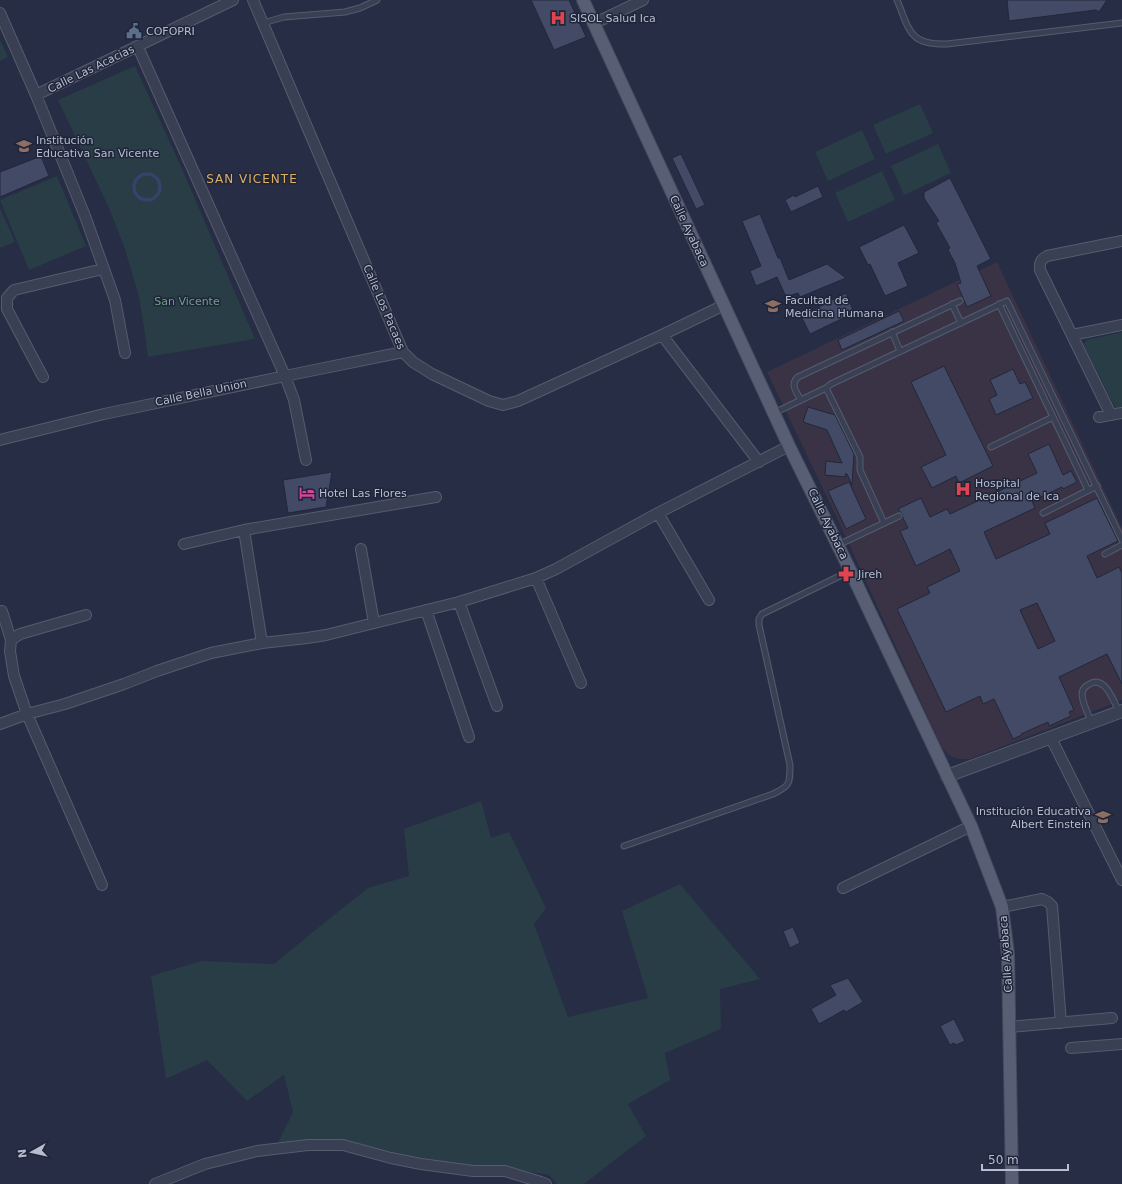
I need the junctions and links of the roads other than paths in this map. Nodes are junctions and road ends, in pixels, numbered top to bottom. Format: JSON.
{"nodes":[{"id":1,"x":233,"y":0,"type":"edge"},
{"id":2,"x":254,"y":0,"type":"edge"},
{"id":3,"x":377,"y":0,"type":"edge"},
{"id":4,"x":583,"y":0,"type":"edge"},
{"id":5,"x":643,"y":0,"type":"edge"},
{"id":6,"x":897,"y":0,"type":"edge"},
{"id":7,"x":0,"y":13,"type":"edge"},
{"id":8,"x":263,"y":23,"type":"junction"},
{"id":9,"x":1122,"y":23,"type":"edge"},
{"id":10,"x":594,"y":24,"type":"junction"},
{"id":11,"x":138,"y":47,"type":"junction"},
{"id":12,"x":36,"y":95,"type":"junction"},
{"id":13,"x":1122,"y":241,"type":"edge"},
{"id":14,"x":103,"y":268,"type":"junction"},
{"id":15,"x":960,"y":301,"type":"dead end"},
{"id":16,"x":952,"y":304,"type":"junction"},
{"id":17,"x":999,"y":304,"type":"junction"},
{"id":18,"x":724,"y":305,"type":"junction"},
{"id":19,"x":961,"y":323,"type":"junction"},
{"id":20,"x":1122,"y":325,"type":"edge"},
{"id":21,"x":892,"y":332,"type":"junction"},
{"id":22,"x":662,"y":335,"type":"junction"},
{"id":23,"x":1072,"y":336,"type":"junction"},
{"id":24,"x":900,"y":351,"type":"junction"},
{"id":25,"x":404,"y":352,"type":"junction"},
{"id":26,"x":126,"y":353,"type":"dead end"},
{"id":27,"x":285,"y":376,"type":"junction"},
{"id":28,"x":43,"y":377,"type":"dead end"},
{"id":29,"x":826,"y":388,"type":"junction"},
{"id":30,"x":800,"y":400,"type":"junction"},
{"id":31,"x":774,"y":413,"type":"junction"},
{"id":32,"x":1122,"y":413,"type":"edge"},
{"id":33,"x":1111,"y":415,"type":"junction"},
{"id":34,"x":1053,"y":417,"type":"junction"},
{"id":35,"x":1099,"y":417,"type":"dead end"},
{"id":36,"x":0,"y":440,"type":"edge"},
{"id":37,"x":789,"y":446,"type":"junction"},
{"id":38,"x":992,"y":447,"type":"dead end"},
{"id":39,"x":306,"y":460,"type":"dead end"},
{"id":40,"x":759,"y":462,"type":"junction"},
{"id":41,"x":1096,"y":486,"type":"junction"},
{"id":42,"x":1088,"y":490,"type":"junction"},
{"id":43,"x":436,"y":497,"type":"dead end"},
{"id":44,"x":658,"y":513,"type":"junction"},
{"id":45,"x":1043,"y":513,"type":"dead end"},
{"id":46,"x":899,"y":516,"type":"dead end"},
{"id":47,"x":884,"y":523,"type":"junction"},
{"id":48,"x":244,"y":530,"type":"junction"},
{"id":49,"x":1122,"y":540,"type":"edge"},
{"id":50,"x":184,"y":544,"type":"dead end"},
{"id":51,"x":838,"y":545,"type":"junction"},
{"id":52,"x":1122,"y":545,"type":"edge"},
{"id":53,"x":362,"y":549,"type":"dead end"},
{"id":54,"x":1105,"y":554,"type":"dead end"},
{"id":55,"x":850,"y":570,"type":"junction"},
{"id":56,"x":536,"y":578,"type":"junction"},
{"id":57,"x":709,"y":600,"type":"dead end"},
{"id":58,"x":459,"y":602,"type":"junction"},
{"id":59,"x":426,"y":610,"type":"junction"},
{"id":60,"x":2,"y":611,"type":"dead end"},
{"id":61,"x":86,"y":615,"type":"dead end"},
{"id":62,"x":374,"y":623,"type":"junction"},
{"id":63,"x":11,"y":640,"type":"junction"},
{"id":64,"x":262,"y":643,"type":"junction"},
{"id":65,"x":581,"y":683,"type":"dead end"},
{"id":66,"x":497,"y":706,"type":"dead end"},
{"id":67,"x":1121,"y":712,"type":"edge"},
{"id":68,"x":27,"y":714,"type":"junction"},
{"id":69,"x":1092,"y":722,"type":"junction"},
{"id":70,"x":0,"y":724,"type":"edge"},
{"id":71,"x":469,"y":737,"type":"dead end"},
{"id":72,"x":1051,"y":738,"type":"junction"},
{"id":73,"x":947,"y":776,"type":"junction"},
{"id":74,"x":971,"y":826,"type":"junction"},
{"id":75,"x":624,"y":846,"type":"dead end"},
{"id":76,"x":1122,"y":880,"type":"edge"},
{"id":77,"x":102,"y":885,"type":"dead end"},
{"id":78,"x":843,"y":888,"type":"dead end"},
{"id":79,"x":1002,"y":908,"type":"junction"},
{"id":80,"x":1112,"y":1018,"type":"dead end"},
{"id":81,"x":1061,"y":1023,"type":"junction"},
{"id":82,"x":1009,"y":1027,"type":"junction"},
{"id":83,"x":1122,"y":1044,"type":"edge"},
{"id":84,"x":1071,"y":1048,"type":"dead end"},
{"id":85,"x":155,"y":1184,"type":"edge"},
{"id":86,"x":546,"y":1184,"type":"edge"},
{"id":87,"x":1012,"y":1184,"type":"edge"}],
"edges":[{"from":1,"to":11,"type":"street","name":"Calle Las Acacias"},
{"from":2,"to":8,"type":"street","name":"Calle Los Pacaes"},
{"from":3,"to":8,"type":"lane"},
{"from":4,"to":10,"type":"main road","name":"Calle Ayabaca"},
{"from":5,"to":10,"type":"street"},
{"from":6,"to":9,"type":"lane"},
{"from":7,"to":12,"type":"street"},
{"from":8,"to":25,"type":"street","name":"Calle Los Pacaes"},
{"from":10,"to":18,"type":"main road","name":"Calle Ayabaca"},
{"from":11,"to":12,"type":"street","name":"Calle Las Acacias"},
{"from":11,"to":27,"type":"street"},
{"from":12,"to":14,"type":"street"},
{"from":13,"to":23,"type":"street"},
{"from":14,"to":26,"type":"street"},
{"from":14,"to":28,"type":"street"},
{"from":15,"to":16,"type":"lane"},
{"from":16,"to":19,"type":"lane"},
{"from":16,"to":21,"type":"lane"},
{"from":17,"to":19,"type":"lane"},
{"from":17,"to":34,"type":"lane"},
{"from":17,"to":41,"type":"lane"},
{"from":18,"to":22,"type":"street","name":"Calle Los Pacaes"},
{"from":18,"to":31,"type":"main road","name":"Calle Ayabaca"},
{"from":19,"to":24,"type":"lane"},
{"from":20,"to":23,"type":"street"},
{"from":21,"to":24,"type":"lane"},
{"from":21,"to":30,"type":"lane"},
{"from":22,"to":25,"type":"street","name":"Calle Los Pacaes"},
{"from":22,"to":40,"type":"street"},
{"from":23,"to":33,"type":"street"},
{"from":24,"to":29,"type":"lane"},
{"from":25,"to":27,"type":"street","name":"Calle Bella Union"},
{"from":27,"to":36,"type":"street","name":"Calle Bella Union"},
{"from":27,"to":39,"type":"street"},
{"from":29,"to":30,"type":"lane"},
{"from":29,"to":47,"type":"lane"},
{"from":30,"to":31,"type":"lane"},
{"from":31,"to":37,"type":"main road","name":"Calle Ayabaca"},
{"from":32,"to":33,"type":"street"},
{"from":33,"to":35,"type":"street"},
{"from":34,"to":38,"type":"lane"},
{"from":34,"to":42,"type":"lane"},
{"from":37,"to":40,"type":"street"},
{"from":37,"to":51,"type":"main road","name":"Calle Ayabaca"},
{"from":40,"to":44,"type":"street"},
{"from":41,"to":42,"type":"lane"},
{"from":41,"to":49,"type":"lane"},
{"from":42,"to":45,"type":"lane"},
{"from":43,"to":48,"type":"street"},
{"from":44,"to":56,"type":"street"},
{"from":44,"to":57,"type":"street"},
{"from":46,"to":47,"type":"lane"},
{"from":47,"to":51,"type":"lane"},
{"from":48,"to":50,"type":"street"},
{"from":48,"to":64,"type":"street"},
{"from":51,"to":55,"type":"main road","name":"Calle Ayabaca"},
{"from":52,"to":54,"type":"lane"},
{"from":53,"to":62,"type":"street"},
{"from":55,"to":73,"type":"main road","name":"Calle Ayabaca"},
{"from":55,"to":75,"type":"lane"},
{"from":56,"to":58,"type":"street"},
{"from":56,"to":65,"type":"street"},
{"from":58,"to":59,"type":"street"},
{"from":58,"to":66,"type":"street"},
{"from":59,"to":62,"type":"street"},
{"from":59,"to":71,"type":"street"},
{"from":60,"to":63,"type":"street"},
{"from":61,"to":63,"type":"street"},
{"from":62,"to":64,"type":"street"},
{"from":63,"to":68,"type":"street"},
{"from":64,"to":68,"type":"street"},
{"from":67,"to":69,"type":"street"},
{"from":67,"to":69,"type":"lane"},
{"from":68,"to":70,"type":"street"},
{"from":68,"to":77,"type":"street"},
{"from":69,"to":72,"type":"street"},
{"from":72,"to":73,"type":"street"},
{"from":72,"to":76,"type":"street"},
{"from":73,"to":74,"type":"main road","name":"Calle Ayabaca"},
{"from":74,"to":78,"type":"street"},
{"from":74,"to":79,"type":"main road","name":"Calle Ayabaca"},
{"from":79,"to":81,"type":"street"},
{"from":79,"to":82,"type":"main road","name":"Calle Ayabaca"},
{"from":80,"to":81,"type":"street"},
{"from":81,"to":82,"type":"street"},
{"from":82,"to":87,"type":"main road","name":"Calle Ayabaca"},
{"from":83,"to":84,"type":"street"},
{"from":85,"to":86,"type":"street"}]}
